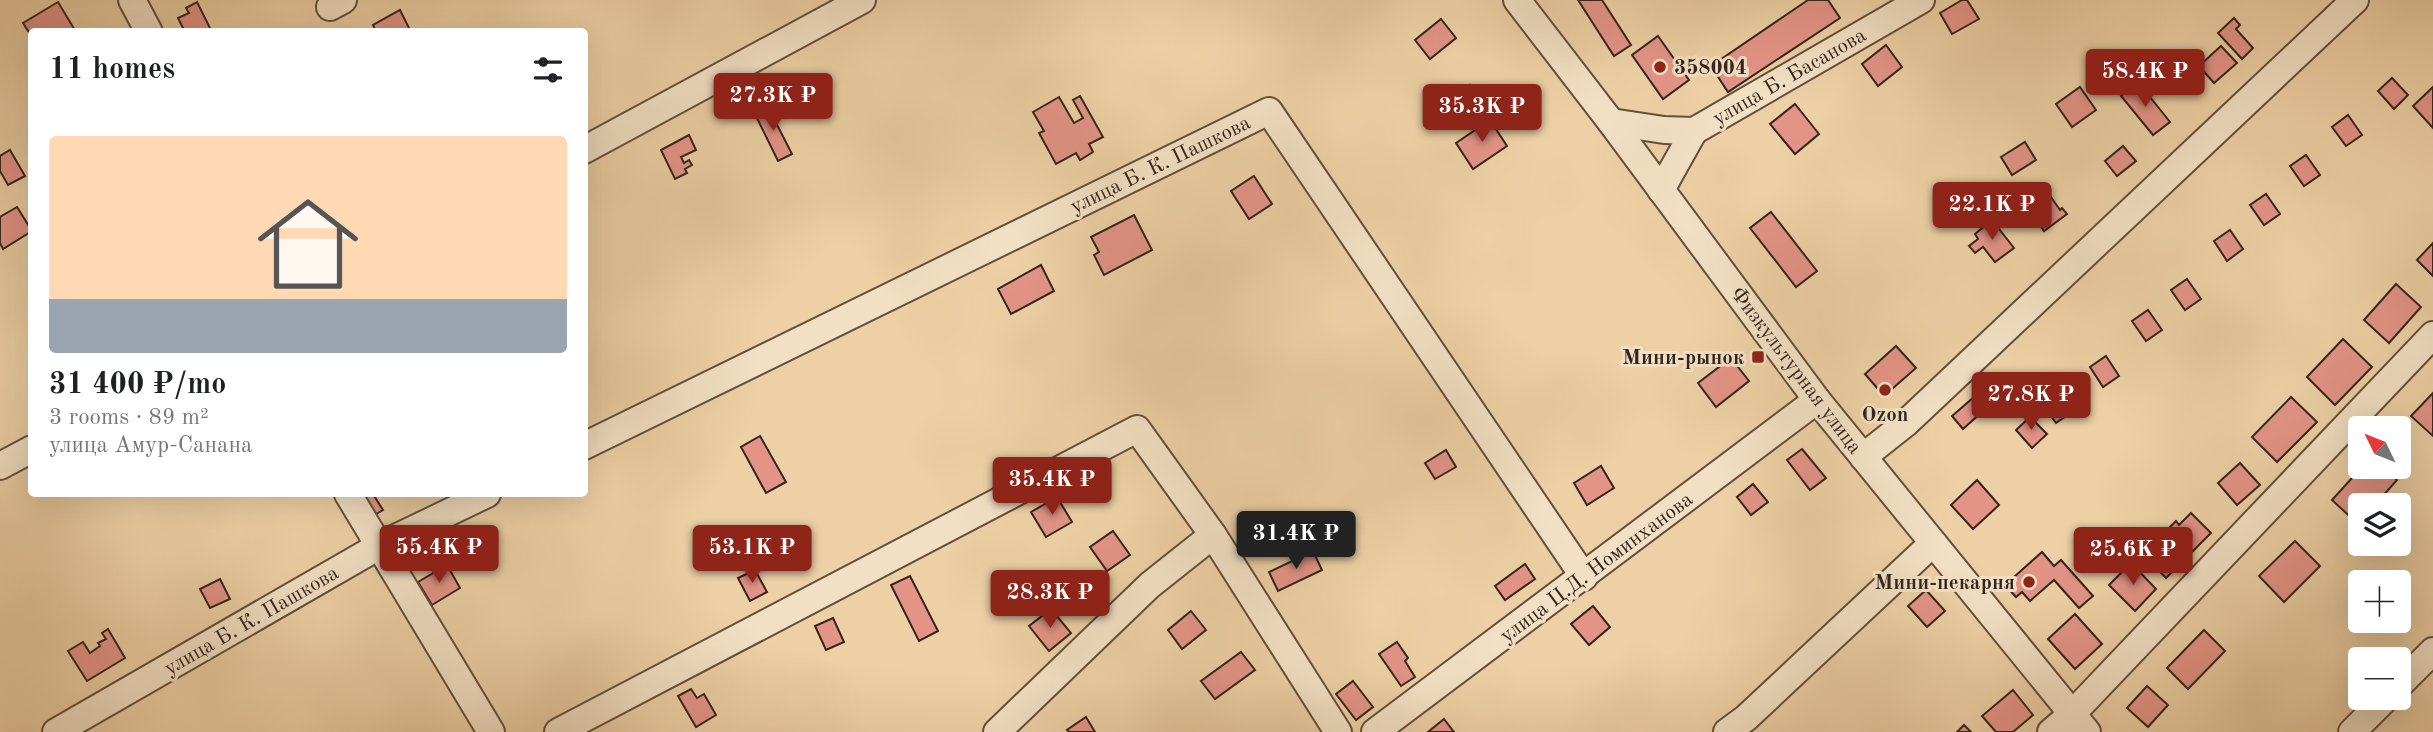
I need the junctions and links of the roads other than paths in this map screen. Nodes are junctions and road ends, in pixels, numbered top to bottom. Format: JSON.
{"nodes":[{"id":1,"x":132,"y":0,"type":"edge"},
{"id":2,"x":862,"y":0,"type":"edge"},
{"id":3,"x":1517,"y":0,"type":"edge"},
{"id":4,"x":1921,"y":0,"type":"edge"},
{"id":5,"x":2355,"y":0,"type":"edge"},
{"id":6,"x":147,"y":28,"type":"edge"},
{"id":7,"x":1611,"y":122,"type":"junction"},
{"id":8,"x":1694,"y":131,"type":"junction"},
{"id":9,"x":588,"y":148,"type":"edge"},
{"id":10,"x":1661,"y":190,"type":"junction"},
{"id":11,"x":2433,"y":335,"type":"edge"},
{"id":12,"x":1817,"y":400,"type":"junction"},
{"id":13,"x":588,"y":444,"type":"edge"},
{"id":14,"x":28,"y":451,"type":"edge"},
{"id":15,"x":1863,"y":457,"type":"junction"},
{"id":16,"x":0,"y":466,"type":"edge"},
{"id":17,"x":350,"y":497,"type":"edge"},
{"id":18,"x":481,"y":497,"type":"edge"},
{"id":19,"x":1213,"y":535,"type":"junction"},
{"id":20,"x":1933,"y":543,"type":"junction"},
{"id":21,"x":381,"y":545,"type":"junction"},
{"id":22,"x":1584,"y":576,"type":"junction"},
{"id":23,"x":2433,"y":651,"type":"edge"},
{"id":24,"x":2411,"y":673,"type":"edge"},
{"id":25,"x":2374,"y":710,"type":"edge"},
{"id":26,"x":2080,"y":723,"type":"edge"},
{"id":27,"x":56,"y":732,"type":"edge"},
{"id":28,"x":491,"y":732,"type":"edge"},
{"id":29,"x":558,"y":732,"type":"edge"},
{"id":30,"x":997,"y":732,"type":"edge"},
{"id":31,"x":1338,"y":732,"type":"edge"},
{"id":32,"x":1375,"y":732,"type":"edge"},
{"id":33,"x":1727,"y":732,"type":"edge"},
{"id":34,"x":2051,"y":732,"type":"edge"},
{"id":35,"x":2352,"y":732,"type":"edge"}],
"edges":[{"from":1,"to":6,"type":"street"},
{"from":2,"to":9,"type":"street"},
{"from":3,"to":7,"type":"street","name":"Физкультурная улица"},
{"from":4,"to":8,"type":"street","name":"улица Б. Басанова"},
{"from":5,"to":15,"type":"street"},
{"from":7,"to":8,"type":"street"},
{"from":7,"to":10,"type":"street","name":"Физкультурная улица"},
{"from":8,"to":10,"type":"street"},
{"from":10,"to":12,"type":"street","name":"Физкультурная улица"},
{"from":11,"to":26,"type":"street"},
{"from":12,"to":15,"type":"street","name":"Физкультурная улица"},
{"from":12,"to":22,"type":"street","name":"улица Ц.Д. Номинханова"},
{"from":13,"to":22,"type":"street","name":"улица Б. К. Пашкова"},
{"from":14,"to":16,"type":"street"},
{"from":15,"to":20,"type":"street","name":"Физкультурная улица"},
{"from":17,"to":21,"type":"street"},
{"from":18,"to":21,"type":"street","name":"улица Б. К. Пашкова"},
{"from":19,"to":29,"type":"street"},
{"from":19,"to":30,"type":"street"},
{"from":19,"to":31,"type":"street"},
{"from":20,"to":26,"type":"street","name":"Физкультурная улица"},
{"from":20,"to":33,"type":"street"},
{"from":21,"to":27,"type":"street","name":"улица Б. К. Пашкова"},
{"from":21,"to":28,"type":"street"},
{"from":22,"to":32,"type":"street","name":"улица Ц.Д. Номинханова"},
{"from":23,"to":24,"type":"street"},
{"from":25,"to":35,"type":"street"},
{"from":26,"to":34,"type":"street"}]}
